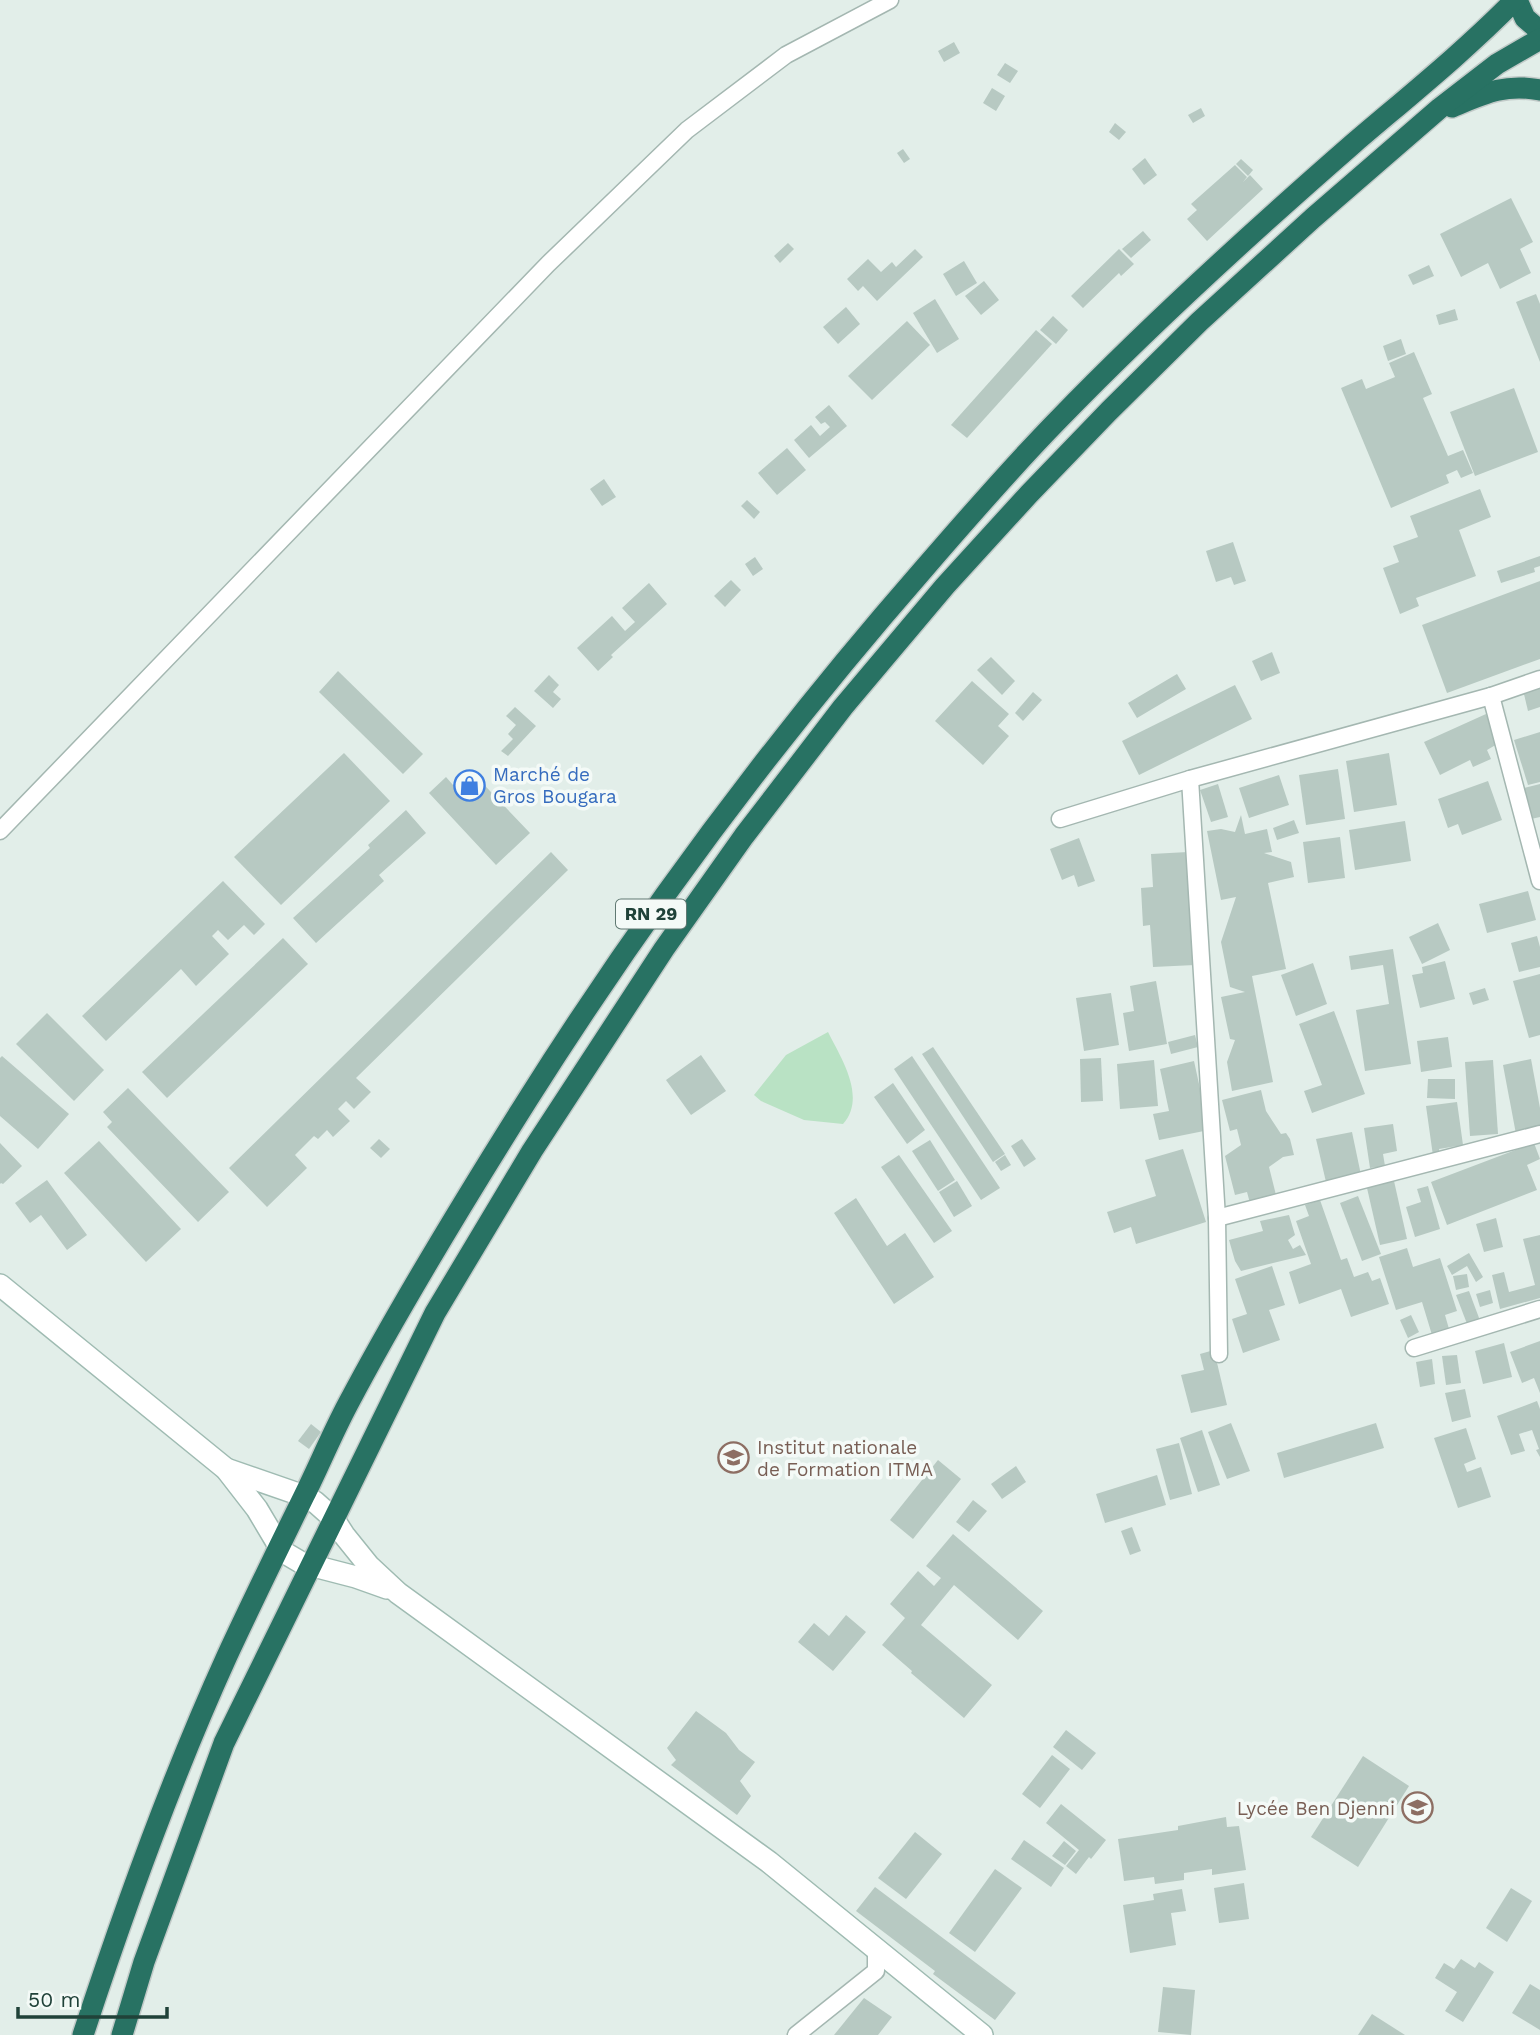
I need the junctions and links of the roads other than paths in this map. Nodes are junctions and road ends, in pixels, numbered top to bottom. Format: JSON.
{"nodes":[{"id":1,"x":890,"y":0,"type":"edge"},
{"id":2,"x":1516,"y":0,"type":"edge"},
{"id":3,"x":1540,"y":31,"type":"edge"},
{"id":4,"x":1540,"y":39,"type":"edge"},
{"id":5,"x":1540,"y":90,"type":"edge"},
{"id":6,"x":1431,"y":116,"type":"junction"},
{"id":7,"x":1540,"y":679,"type":"edge"},
{"id":8,"x":1491,"y":696,"type":"junction"},
{"id":9,"x":1190,"y":779,"type":"junction"},
{"id":10,"x":1060,"y":819,"type":"dead end"},
{"id":11,"x":0,"y":831,"type":"edge"},
{"id":12,"x":1540,"y":881,"type":"edge"},
{"id":13,"x":1540,"y":1134,"type":"edge"},
{"id":14,"x":1217,"y":1218,"type":"junction"},
{"id":15,"x":0,"y":1285,"type":"edge"},
{"id":16,"x":1540,"y":1309,"type":"edge"},
{"id":17,"x":1414,"y":1348,"type":"dead end"},
{"id":18,"x":1219,"y":1354,"type":"dead end"},
{"id":19,"x":226,"y":1469,"type":"junction"},
{"id":20,"x":304,"y":1496,"type":"junction"},
{"id":21,"x":333,"y":1518,"type":"junction"},
{"id":22,"x":279,"y":1546,"type":"junction"},
{"id":23,"x":311,"y":1565,"type":"junction"},
{"id":24,"x":398,"y":1593,"type":"junction"},
{"id":25,"x":876,"y":1949,"type":"junction"},
{"id":26,"x":83,"y":2035,"type":"edge"},
{"id":27,"x":122,"y":2035,"type":"edge"},
{"id":28,"x":796,"y":2035,"type":"edge"},
{"id":29,"x":982,"y":2035,"type":"edge"}],
"edges":[{"from":1,"to":11,"type":"street"},
{"from":2,"to":3,"type":"highway"},
{"from":2,"to":20,"type":"highway","number":"RN 29"},
{"from":4,"to":6,"type":"highway","number":"RN 29"},
{"from":5,"to":6,"type":"highway"},
{"from":6,"to":21,"type":"highway","number":"RN 29"},
{"from":7,"to":8,"type":"street"},
{"from":8,"to":9,"type":"street"},
{"from":8,"to":12,"type":"street"},
{"from":9,"to":10,"type":"street"},
{"from":9,"to":14,"type":"street"},
{"from":13,"to":14,"type":"street"},
{"from":14,"to":18,"type":"street"},
{"from":15,"to":19,"type":"main road"},
{"from":16,"to":17,"type":"street"},
{"from":19,"to":20,"type":"main road"},
{"from":19,"to":22,"type":"main road"},
{"from":20,"to":21,"type":"main road"},
{"from":20,"to":22,"type":"highway","number":"RN 29"},
{"from":21,"to":23,"type":"highway","number":"RN 29"},
{"from":21,"to":24,"type":"main road"},
{"from":22,"to":23,"type":"main road"},
{"from":22,"to":26,"type":"highway","number":"RN 29"},
{"from":23,"to":24,"type":"main road"},
{"from":23,"to":27,"type":"highway","number":"RN 29"},
{"from":24,"to":25,"type":"main road"},
{"from":25,"to":28,"type":"street"},
{"from":25,"to":29,"type":"main road"}]}
